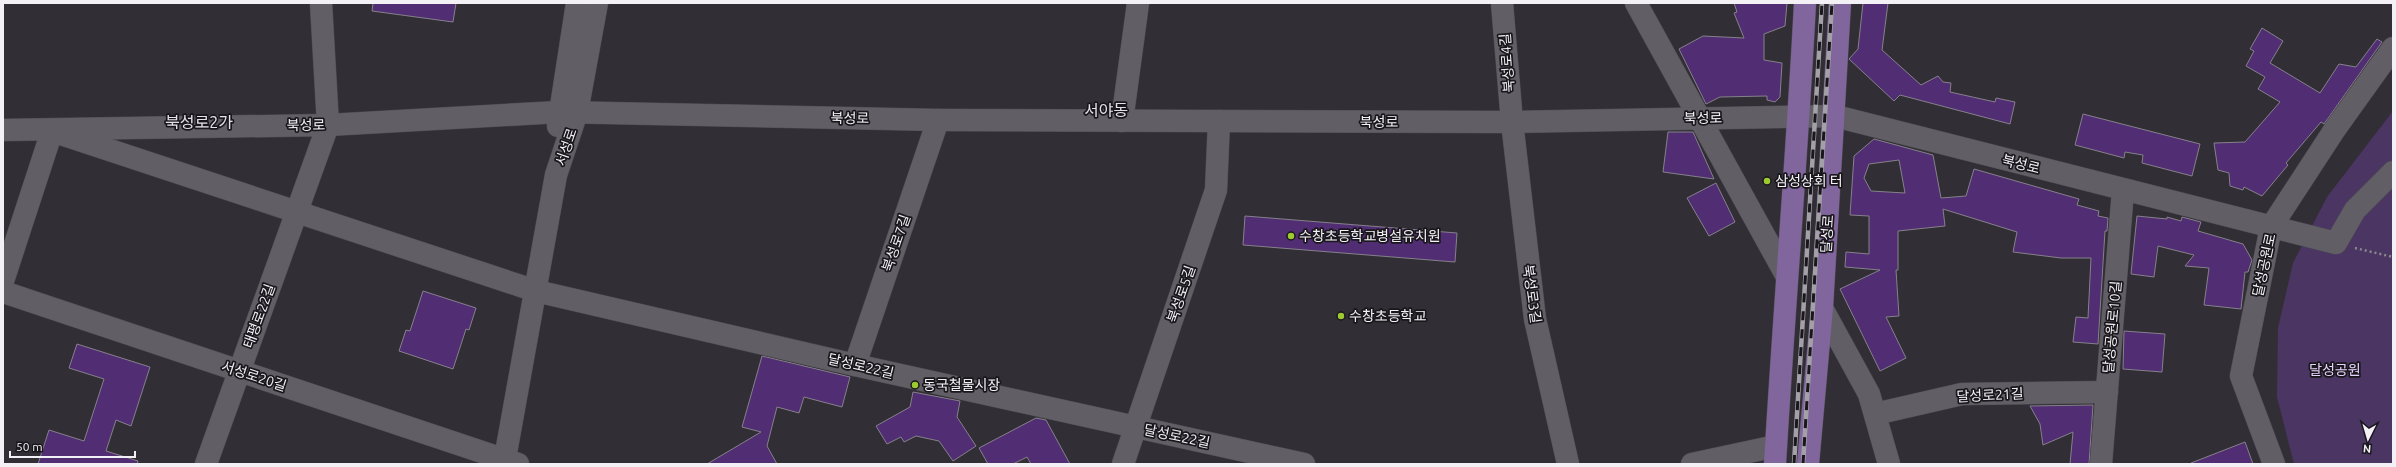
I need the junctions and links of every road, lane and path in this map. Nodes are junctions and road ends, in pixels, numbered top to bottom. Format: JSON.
{"nodes":[{"id":1,"x":321,"y":3,"type":"edge"},
{"id":2,"x":577,"y":3,"type":"edge"},
{"id":3,"x":597,"y":3,"type":"edge"},
{"id":4,"x":1138,"y":3,"type":"edge"},
{"id":5,"x":1502,"y":3,"type":"edge"},
{"id":6,"x":1636,"y":3,"type":"edge"},
{"id":7,"x":1805,"y":3,"type":"edge"},
{"id":8,"x":1840,"y":3,"type":"edge"},
{"id":9,"x":2393,"y":48,"type":"edge"},
{"id":10,"x":568,"y":112,"type":"junction"},
{"id":11,"x":1835,"y":116,"type":"junction"},
{"id":12,"x":1699,"y":117,"type":"junction"},
{"id":13,"x":1800,"y":117,"type":"junction"},
{"id":14,"x":938,"y":120,"type":"junction"},
{"id":15,"x":1122,"y":121,"type":"junction"},
{"id":16,"x":1219,"y":121,"type":"junction"},
{"id":17,"x":1512,"y":122,"type":"junction"},
{"id":18,"x":328,"y":125,"type":"junction"},
{"id":19,"x":3,"y":130,"type":"edge"},
{"id":20,"x":52,"y":131,"type":"junction"},
{"id":21,"x":2393,"y":172,"type":"edge"},
{"id":22,"x":2123,"y":190,"type":"junction"},
{"id":23,"x":296,"y":213,"type":"junction"},
{"id":24,"x":2271,"y":227,"type":"junction"},
{"id":25,"x":2336,"y":243,"type":"junction"},
{"id":26,"x":2393,"y":257,"type":"edge"},
{"id":27,"x":1786,"y":275,"type":"junction"},
{"id":28,"x":3,"y":281,"type":"edge"},
{"id":29,"x":536,"y":291,"type":"junction"},
{"id":30,"x":3,"y":292,"type":"edge"},
{"id":31,"x":1822,"y":308,"type":"junction"},
{"id":32,"x":855,"y":365,"type":"junction"},
{"id":33,"x":239,"y":371,"type":"junction"},
{"id":34,"x":2106,"y":392,"type":"junction"},
{"id":35,"x":1875,"y":414,"type":"junction"},
{"id":36,"x":1135,"y":427,"type":"junction"},
{"id":37,"x":1776,"y":455,"type":"edge"},
{"id":38,"x":509,"y":462,"type":"edge"},
{"id":39,"x":206,"y":464,"type":"edge"},
{"id":40,"x":1123,"y":464,"type":"edge"},
{"id":41,"x":1304,"y":464,"type":"edge"},
{"id":42,"x":1568,"y":464,"type":"edge"},
{"id":43,"x":1692,"y":464,"type":"edge"},
{"id":44,"x":1808,"y":464,"type":"edge"},
{"id":45,"x":1889,"y":464,"type":"edge"},
{"id":46,"x":2100,"y":464,"type":"edge"},
{"id":47,"x":2274,"y":464,"type":"edge"}],
"edges":[{"from":1,"to":18,"type":"street"},
{"from":2,"to":10,"type":"street","name":"서성로"},
{"from":3,"to":10,"type":"street","name":"서성로"},
{"from":4,"to":15,"type":"street"},
{"from":5,"to":17,"type":"street","name":"북성로4길"},
{"from":6,"to":12,"type":"street"},
{"from":7,"to":13,"type":"main road"},
{"from":8,"to":11,"type":"main road","name":"달성로"},
{"from":9,"to":24,"type":"street","name":"달성공원로"},
{"from":10,"to":14,"type":"street","name":"북성로"},
{"from":10,"to":18,"type":"street","name":"북성로"},
{"from":10,"to":29,"type":"street","name":"서성로"},
{"from":11,"to":13,"type":"street","name":"북성로"},
{"from":11,"to":22,"type":"street","name":"북성로"},
{"from":11,"to":31,"type":"main road","name":"달성로"},
{"from":12,"to":13,"type":"street","name":"북성로"},
{"from":12,"to":17,"type":"street","name":"북성로"},
{"from":12,"to":27,"type":"street"},
{"from":13,"to":27,"type":"main road"},
{"from":14,"to":15,"type":"street","name":"북성로"},
{"from":14,"to":32,"type":"street","name":"북성로7길"},
{"from":15,"to":16,"type":"street","name":"북성로"},
{"from":16,"to":17,"type":"street","name":"북성로"},
{"from":16,"to":36,"type":"street","name":"북성로5길"},
{"from":17,"to":42,"type":"street","name":"북성로3길"},
{"from":18,"to":20,"type":"street","name":"북성로"},
{"from":18,"to":23,"type":"street","name":"태평로22길"},
{"from":19,"to":20,"type":"street","name":"북성로"},
{"from":20,"to":23,"type":"street"},
{"from":20,"to":28,"type":"street"},
{"from":21,"to":25,"type":"street"},
{"from":22,"to":24,"type":"street","name":"북성로"},
{"from":22,"to":34,"type":"street","name":"달성공원로10길"},
{"from":23,"to":29,"type":"street"},
{"from":23,"to":33,"type":"street","name":"태평로22길"},
{"from":24,"to":25,"type":"street","name":"북성로"},
{"from":24,"to":47,"type":"street","name":"달성공원로"},
{"from":25,"to":26,"type":"path"},
{"from":27,"to":37,"type":"main road"},
{"from":29,"to":32,"type":"street","name":"달성로22길"},
{"from":29,"to":38,"type":"street","name":"서성로"},
{"from":30,"to":33,"type":"street","name":"서성로20길"},
{"from":31,"to":35,"type":"street"},
{"from":31,"to":44,"type":"main road","name":"달성로"},
{"from":32,"to":36,"type":"street","name":"달성로22길"},
{"from":33,"to":38,"type":"street","name":"서성로20길"},
{"from":33,"to":39,"type":"street","name":"태평로22길"},
{"from":34,"to":35,"type":"street","name":"달성로21길"},
{"from":34,"to":46,"type":"street","name":"달성공원로10길"},
{"from":35,"to":45,"type":"street"},
{"from":36,"to":40,"type":"street","name":"북성로5길"},
{"from":36,"to":41,"type":"street","name":"달성로22길"},
{"from":37,"to":43,"type":"street"}]}
